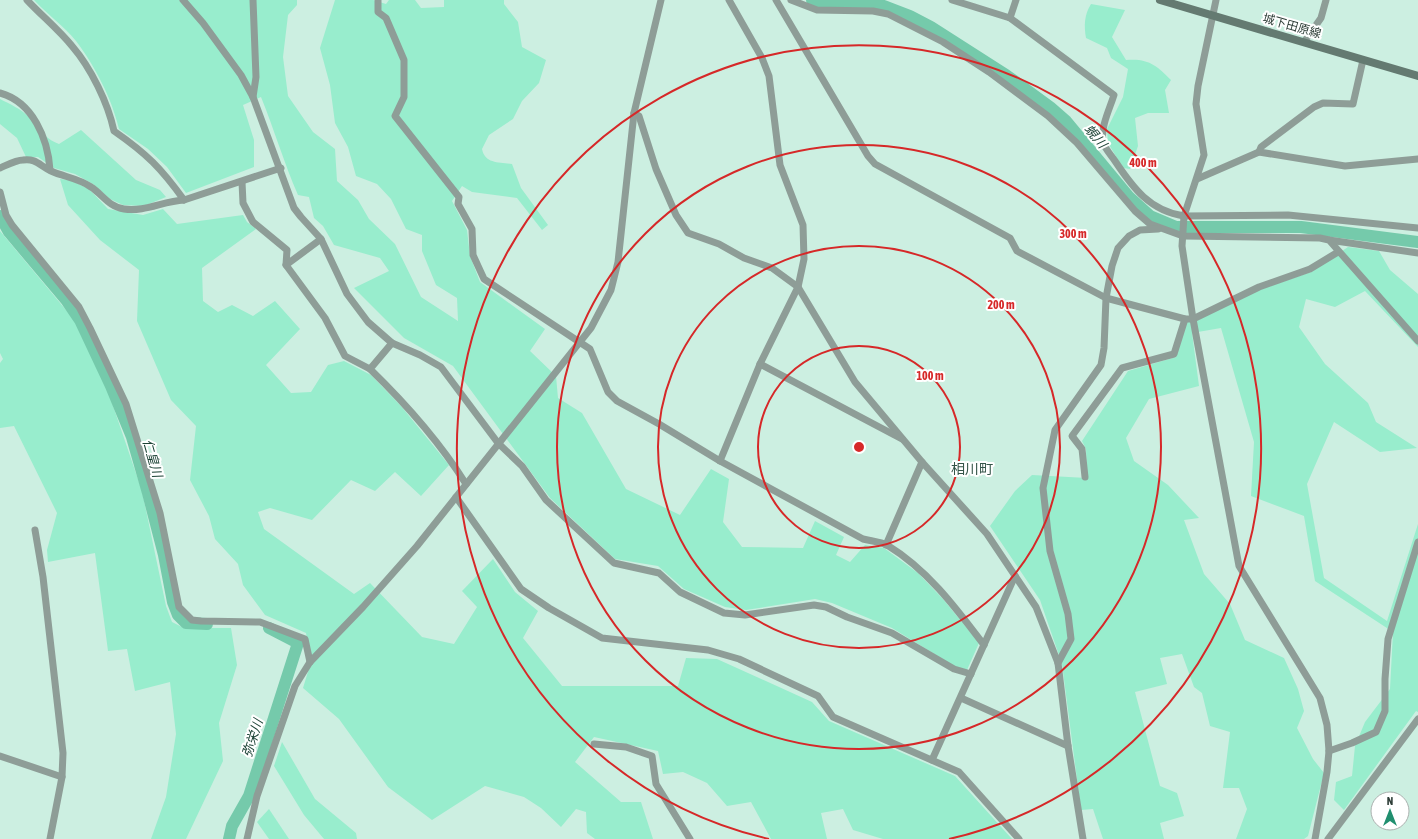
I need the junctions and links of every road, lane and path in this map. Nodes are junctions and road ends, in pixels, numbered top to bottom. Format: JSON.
{"nodes":[{"id":1,"x":27,"y":0,"type":"edge"},
{"id":2,"x":183,"y":0,"type":"edge"},
{"id":3,"x":253,"y":0,"type":"edge"},
{"id":4,"x":378,"y":0,"type":"edge"},
{"id":5,"x":661,"y":0,"type":"edge"},
{"id":6,"x":729,"y":0,"type":"edge"},
{"id":7,"x":776,"y":0,"type":"edge"},
{"id":8,"x":791,"y":0,"type":"edge"},
{"id":9,"x":952,"y":0,"type":"edge"},
{"id":10,"x":1016,"y":0,"type":"edge"},
{"id":11,"x":1160,"y":0,"type":"edge"},
{"id":12,"x":1216,"y":0,"type":"edge"},
{"id":13,"x":1326,"y":0,"type":"edge"},
{"id":14,"x":1212,"y":16,"type":"junction"},
{"id":15,"x":1010,"y":18,"type":"junction"},
{"id":16,"x":1304,"y":42,"type":"junction"},
{"id":17,"x":1363,"y":60,"type":"junction"},
{"id":18,"x":1418,"y":76,"type":"edge"},
{"id":19,"x":0,"y":93,"type":"edge"},
{"id":20,"x":253,"y":97,"type":"junction"},
{"id":21,"x":634,"y":113,"type":"junction"},
{"id":22,"x":1258,"y":152,"type":"junction"},
{"id":23,"x":1418,"y":159,"type":"edge"},
{"id":24,"x":0,"y":168,"type":"edge"},
{"id":25,"x":281,"y":168,"type":"junction"},
{"id":26,"x":50,"y":170,"type":"junction"},
{"id":27,"x":1197,"y":179,"type":"junction"},
{"id":28,"x":242,"y":182,"type":"junction"},
{"id":29,"x":0,"y":192,"type":"edge"},
{"id":30,"x":184,"y":200,"type":"junction"},
{"id":31,"x":1184,"y":219,"type":"junction"},
{"id":32,"x":1161,"y":228,"type":"junction"},
{"id":33,"x":1418,"y":228,"type":"edge"},
{"id":34,"x":1183,"y":234,"type":"junction"},
{"id":35,"x":321,"y":239,"type":"junction"},
{"id":36,"x":1329,"y":240,"type":"junction"},
{"id":37,"x":1338,"y":252,"type":"junction"},
{"id":38,"x":1418,"y":253,"type":"edge"},
{"id":39,"x":286,"y":265,"type":"junction"},
{"id":40,"x":798,"y":287,"type":"junction"},
{"id":41,"x":1106,"y":298,"type":"junction"},
{"id":42,"x":1189,"y":319,"type":"junction"},
{"id":43,"x":1418,"y":341,"type":"edge"},
{"id":44,"x":579,"y":342,"type":"junction"},
{"id":45,"x":392,"y":343,"type":"junction"},
{"id":46,"x":760,"y":364,"type":"junction"},
{"id":47,"x":370,"y":369,"type":"junction"},
{"id":48,"x":906,"y":441,"type":"junction"},
{"id":49,"x":498,"y":443,"type":"junction"},
{"id":50,"x":720,"y":461,"type":"junction"},
{"id":51,"x":922,"y":462,"type":"junction"},
{"id":52,"x":1085,"y":477,"type":"dead end"},
{"id":53,"x":466,"y":484,"type":"junction"},
{"id":54,"x":456,"y":497,"type":"junction"},
{"id":55,"x":35,"y":530,"type":"dead end"},
{"id":56,"x":1418,"y":542,"type":"edge"},
{"id":57,"x":886,"y":545,"type":"junction"},
{"id":58,"x":1015,"y":576,"type":"junction"},
{"id":59,"x":984,"y":645,"type":"junction"},
{"id":60,"x":310,"y":662,"type":"junction"},
{"id":61,"x":1058,"y":664,"type":"junction"},
{"id":62,"x":971,"y":674,"type":"junction"},
{"id":63,"x":961,"y":698,"type":"junction"},
{"id":64,"x":1418,"y":719,"type":"edge"},
{"id":65,"x":594,"y":744,"type":"dead end"},
{"id":66,"x":1068,"y":746,"type":"junction"},
{"id":67,"x":1329,"y":751,"type":"junction"},
{"id":68,"x":0,"y":756,"type":"edge"},
{"id":69,"x":932,"y":760,"type":"junction"},
{"id":70,"x":62,"y":777,"type":"junction"},
{"id":71,"x":50,"y":839,"type":"edge"},
{"id":72,"x":247,"y":839,"type":"edge"},
{"id":73,"x":690,"y":839,"type":"edge"},
{"id":74,"x":1019,"y":839,"type":"edge"},
{"id":75,"x":1083,"y":839,"type":"edge"},
{"id":76,"x":1315,"y":839,"type":"edge"},
{"id":77,"x":1328,"y":839,"type":"edge"}],
"edges":[{"from":1,"to":30,"type":"street"},
{"from":2,"to":20,"type":"street"},
{"from":3,"to":20,"type":"street"},
{"from":4,"to":44,"type":"street"},
{"from":5,"to":21,"type":"street"},
{"from":6,"to":40,"type":"street"},
{"from":7,"to":41,"type":"street"},
{"from":8,"to":32,"type":"street"},
{"from":9,"to":15,"type":"street"},
{"from":10,"to":15,"type":"street"},
{"from":11,"to":14,"type":"main road","name":"城下田原線"},
{"from":12,"to":14,"type":"street"},
{"from":13,"to":16,"type":"street"},
{"from":14,"to":16,"type":"main road","name":"城下田原線"},
{"from":14,"to":27,"type":"street"},
{"from":15,"to":31,"type":"street"},
{"from":16,"to":17,"type":"main road","name":"城下田原線"},
{"from":17,"to":18,"type":"main road","name":"城下田原線"},
{"from":17,"to":22,"type":"street"},
{"from":19,"to":26,"type":"street"},
{"from":20,"to":25,"type":"street"},
{"from":21,"to":40,"type":"street"},
{"from":21,"to":44,"type":"street"},
{"from":22,"to":23,"type":"street"},
{"from":22,"to":27,"type":"street"},
{"from":24,"to":26,"type":"street"},
{"from":25,"to":28,"type":"street"},
{"from":25,"to":35,"type":"street"},
{"from":26,"to":30,"type":"street"},
{"from":27,"to":31,"type":"street"},
{"from":28,"to":30,"type":"street"},
{"from":28,"to":39,"type":"street"},
{"from":29,"to":60,"type":"street"},
{"from":31,"to":33,"type":"street"},
{"from":31,"to":34,"type":"street"},
{"from":32,"to":34,"type":"street"},
{"from":32,"to":41,"type":"street"},
{"from":34,"to":36,"type":"street"},
{"from":34,"to":42,"type":"street"},
{"from":35,"to":39,"type":"street"},
{"from":35,"to":45,"type":"street"},
{"from":36,"to":37,"type":"street"},
{"from":36,"to":38,"type":"street"},
{"from":37,"to":42,"type":"street"},
{"from":37,"to":43,"type":"street"},
{"from":39,"to":47,"type":"street"},
{"from":40,"to":46,"type":"street"},
{"from":40,"to":48,"type":"street"},
{"from":41,"to":42,"type":"street"},
{"from":41,"to":61,"type":"street"},
{"from":42,"to":52,"type":"street"},
{"from":42,"to":67,"type":"street"},
{"from":44,"to":49,"type":"street"},
{"from":44,"to":50,"type":"street"},
{"from":45,"to":47,"type":"street"},
{"from":45,"to":49,"type":"street"},
{"from":46,"to":48,"type":"street"},
{"from":46,"to":50,"type":"street"},
{"from":47,"to":53,"type":"street"},
{"from":48,"to":51,"type":"street"},
{"from":49,"to":53,"type":"street"},
{"from":49,"to":62,"type":"street"},
{"from":50,"to":57,"type":"street"},
{"from":51,"to":57,"type":"street"},
{"from":51,"to":58,"type":"street"},
{"from":53,"to":54,"type":"street"},
{"from":54,"to":60,"type":"street"},
{"from":54,"to":69,"type":"street"},
{"from":55,"to":70,"type":"street"},
{"from":56,"to":67,"type":"street"},
{"from":57,"to":59,"type":"street"},
{"from":58,"to":59,"type":"street"},
{"from":58,"to":61,"type":"street"},
{"from":59,"to":62,"type":"street"},
{"from":60,"to":72,"type":"street"},
{"from":61,"to":66,"type":"street"},
{"from":62,"to":63,"type":"street"},
{"from":63,"to":66,"type":"street"},
{"from":63,"to":69,"type":"street"},
{"from":64,"to":77,"type":"street"},
{"from":65,"to":73,"type":"street"},
{"from":66,"to":75,"type":"street"},
{"from":67,"to":76,"type":"street"},
{"from":68,"to":70,"type":"street"},
{"from":69,"to":74,"type":"street"},
{"from":70,"to":71,"type":"street"}]}
